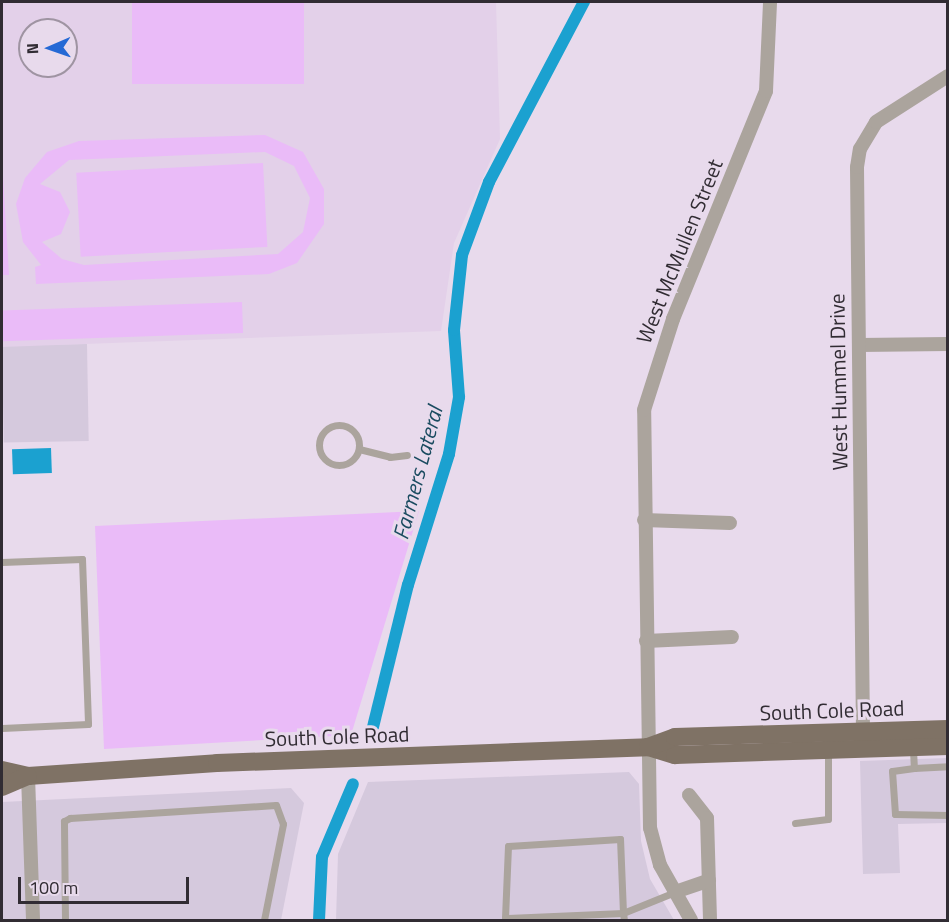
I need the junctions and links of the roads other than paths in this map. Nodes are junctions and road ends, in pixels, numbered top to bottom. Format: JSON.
{"nodes":[{"id":1,"x":770,"y":2,"type":"edge"},
{"id":2,"x":948,"y":76,"type":"edge"},
{"id":3,"x":948,"y":344,"type":"edge"},
{"id":4,"x":859,"y":345,"type":"junction"},
{"id":5,"x":360,"y":449,"type":"junction"},
{"id":6,"x":407,"y":455,"type":"dead end"},
{"id":7,"x":644,"y":520,"type":"junction"},
{"id":8,"x":730,"y":523,"type":"dead end"},
{"id":9,"x":2,"y":562,"type":"edge"},
{"id":10,"x":732,"y":637,"type":"dead end"},
{"id":11,"x":646,"y":641,"type":"junction"},
{"id":12,"x":2,"y":728,"type":"edge"},
{"id":13,"x":948,"y":729,"type":"edge"},
{"id":14,"x":863,"y":732,"type":"junction"},
{"id":15,"x":948,"y":746,"type":"edge"},
{"id":16,"x":648,"y":747,"type":"junction"},
{"id":17,"x":913,"y":747,"type":"junction"},
{"id":18,"x":828,"y":750,"type":"junction"},
{"id":19,"x":948,"y":766,"type":"edge"},
{"id":20,"x":914,"y":768,"type":"junction"},
{"id":21,"x":2,"y":770,"type":"edge"},
{"id":22,"x":28,"y":776,"type":"junction"},
{"id":23,"x":2,"y":787,"type":"edge"},
{"id":24,"x":689,"y":795,"type":"dead end"},
{"id":25,"x":948,"y":815,"type":"edge"},
{"id":26,"x":795,"y":823,"type":"dead end"},
{"id":27,"x":709,"y":880,"type":"junction"},
{"id":28,"x":675,"y":892,"type":"junction"},
{"id":29,"x":623,"y":916,"type":"edge"},
{"id":30,"x":33,"y":921,"type":"edge"},
{"id":31,"x":65,"y":921,"type":"edge"},
{"id":32,"x":264,"y":921,"type":"edge"},
{"id":33,"x":691,"y":921,"type":"edge"},
{"id":34,"x":710,"y":921,"type":"edge"}],
"edges":[{"from":1,"to":7,"type":"street","name":"West McMullen Street"},
{"from":2,"to":4,"type":"street","name":"West Hummel Drive"},
{"from":3,"to":4,"type":"street"},
{"from":4,"to":14,"type":"street","name":"West Hummel Drive"},
{"from":5,"to":5,"type":"lane"},
{"from":5,"to":6,"type":"lane"},
{"from":7,"to":8,"type":"street"},
{"from":7,"to":11,"type":"street","name":"West McMullen Street"},
{"from":9,"to":12,"type":"lane"},
{"from":10,"to":11,"type":"street"},
{"from":11,"to":16,"type":"street","name":"West McMullen Street"},
{"from":13,"to":14,"type":"main road","name":"South Cole Road"},
{"from":14,"to":16,"type":"main road","name":"South Cole Road"},
{"from":15,"to":17,"type":"main road","name":"South Cole Road"},
{"from":16,"to":18,"type":"main road","name":"South Cole Road"},
{"from":16,"to":22,"type":"main road","name":"South Cole Road"},
{"from":16,"to":28,"type":"street","name":"West McMullen Street"},
{"from":17,"to":18,"type":"main road","name":"South Cole Road"},
{"from":17,"to":20,"type":"lane"},
{"from":18,"to":26,"type":"lane"},
{"from":19,"to":20,"type":"lane"},
{"from":20,"to":25,"type":"lane"},
{"from":21,"to":22,"type":"main road","name":"South Cole Road"},
{"from":22,"to":23,"type":"main road","name":"South Cole Road"},
{"from":22,"to":30,"type":"street"},
{"from":24,"to":27,"type":"street"},
{"from":27,"to":28,"type":"street"},
{"from":27,"to":34,"type":"street"},
{"from":28,"to":29,"type":"lane"},
{"from":28,"to":33,"type":"street","name":"West McMullen Street"},
{"from":29,"to":29,"type":"lane"},
{"from":31,"to":32,"type":"lane"}]}
